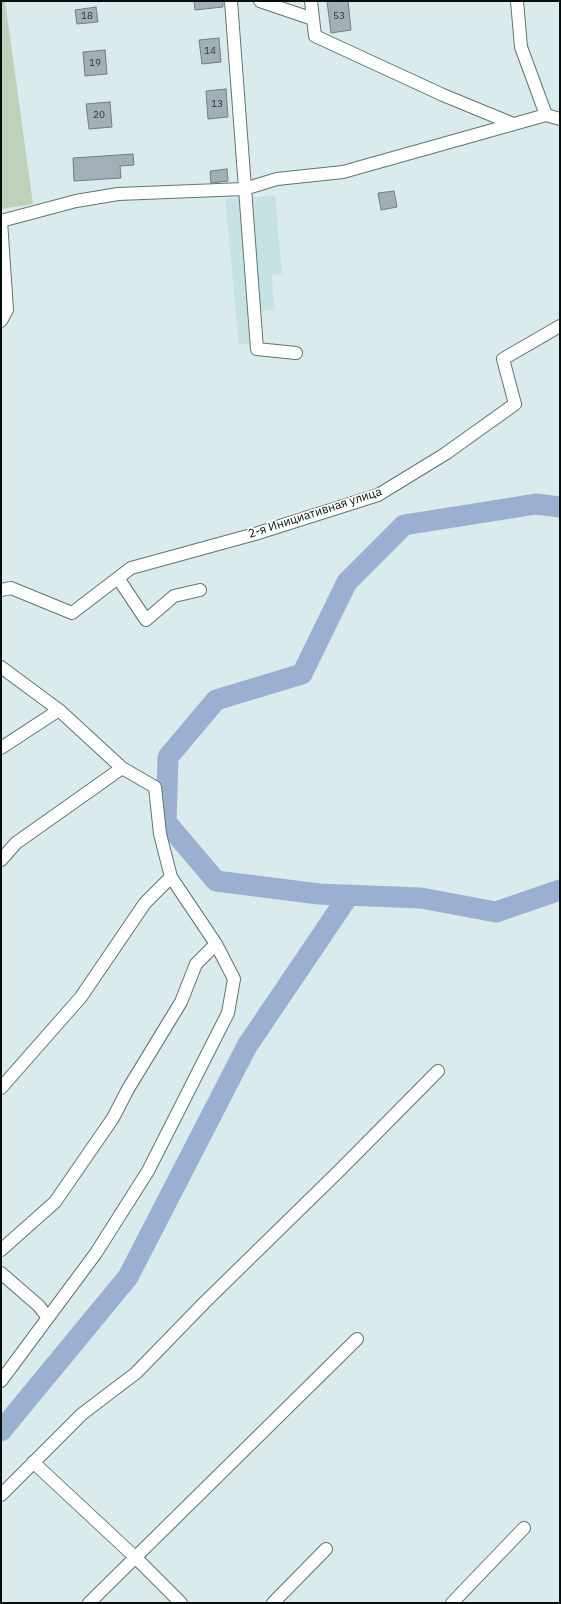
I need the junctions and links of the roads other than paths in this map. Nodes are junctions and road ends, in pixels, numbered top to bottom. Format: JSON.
{"nodes":[{"id":1,"x":231,"y":1,"type":"edge"},
{"id":2,"x":260,"y":1,"type":"edge"},
{"id":3,"x":310,"y":1,"type":"edge"},
{"id":4,"x":517,"y":1,"type":"edge"},
{"id":5,"x":313,"y":19,"type":"junction"},
{"id":6,"x":546,"y":115,"type":"junction"},
{"id":7,"x":560,"y":119,"type":"edge"},
{"id":8,"x":511,"y":123,"type":"junction"},
{"id":9,"x":244,"y":189,"type":"junction"},
{"id":10,"x":1,"y":320,"type":"edge"},
{"id":11,"x":560,"y":326,"type":"edge"},
{"id":12,"x":296,"y":353,"type":"dead end"},
{"id":13,"x":118,"y":578,"type":"junction"},
{"id":14,"x":1,"y":590,"type":"edge"},
{"id":15,"x":200,"y":590,"type":"dead end"},
{"id":16,"x":1,"y":667,"type":"edge"},
{"id":17,"x":59,"y":710,"type":"junction"},
{"id":18,"x":1,"y":748,"type":"edge"},
{"id":19,"x":122,"y":768,"type":"junction"},
{"id":20,"x":1,"y":860,"type":"edge"},
{"id":21,"x":171,"y":877,"type":"junction"},
{"id":22,"x":216,"y":944,"type":"junction"},
{"id":23,"x":438,"y":1071,"type":"dead end"},
{"id":24,"x":1,"y":1088,"type":"edge"},
{"id":25,"x":1,"y":1250,"type":"edge"},
{"id":26,"x":1,"y":1273,"type":"edge"},
{"id":27,"x":48,"y":1318,"type":"junction"},
{"id":28,"x":357,"y":1339,"type":"dead end"},
{"id":29,"x":1,"y":1381,"type":"edge"},
{"id":30,"x":32,"y":1462,"type":"junction"},
{"id":31,"x":1,"y":1495,"type":"edge"},
{"id":32,"x":524,"y":1528,"type":"dead end"},
{"id":33,"x":326,"y":1549,"type":"dead end"},
{"id":34,"x":135,"y":1557,"type":"junction"},
{"id":35,"x":89,"y":1603,"type":"edge"},
{"id":36,"x":180,"y":1603,"type":"edge"},
{"id":37,"x":273,"y":1603,"type":"edge"},
{"id":38,"x":452,"y":1603,"type":"edge"}],
"edges":[{"from":1,"to":9,"type":"street"},
{"from":2,"to":5,"type":"street"},
{"from":3,"to":5,"type":"street"},
{"from":4,"to":6,"type":"street"},
{"from":5,"to":8,"type":"street"},
{"from":6,"to":7,"type":"street"},
{"from":6,"to":8,"type":"street"},
{"from":8,"to":9,"type":"street"},
{"from":9,"to":10,"type":"street"},
{"from":9,"to":12,"type":"street"},
{"from":11,"to":13,"type":"street","name":"2-я Инициативная улица"},
{"from":13,"to":14,"type":"street","name":"2-я Инициативная улица"},
{"from":13,"to":15,"type":"street"},
{"from":16,"to":17,"type":"street"},
{"from":17,"to":18,"type":"street"},
{"from":17,"to":19,"type":"street"},
{"from":19,"to":20,"type":"street"},
{"from":19,"to":21,"type":"street"},
{"from":21,"to":22,"type":"street"},
{"from":21,"to":24,"type":"street"},
{"from":22,"to":25,"type":"street"},
{"from":22,"to":27,"type":"street"},
{"from":23,"to":30,"type":"street"},
{"from":26,"to":27,"type":"street"},
{"from":27,"to":29,"type":"street"},
{"from":28,"to":34,"type":"street"},
{"from":30,"to":31,"type":"street"},
{"from":30,"to":34,"type":"street"},
{"from":32,"to":38,"type":"street"},
{"from":33,"to":37,"type":"street"},
{"from":34,"to":35,"type":"street"},
{"from":34,"to":36,"type":"street"}]}
